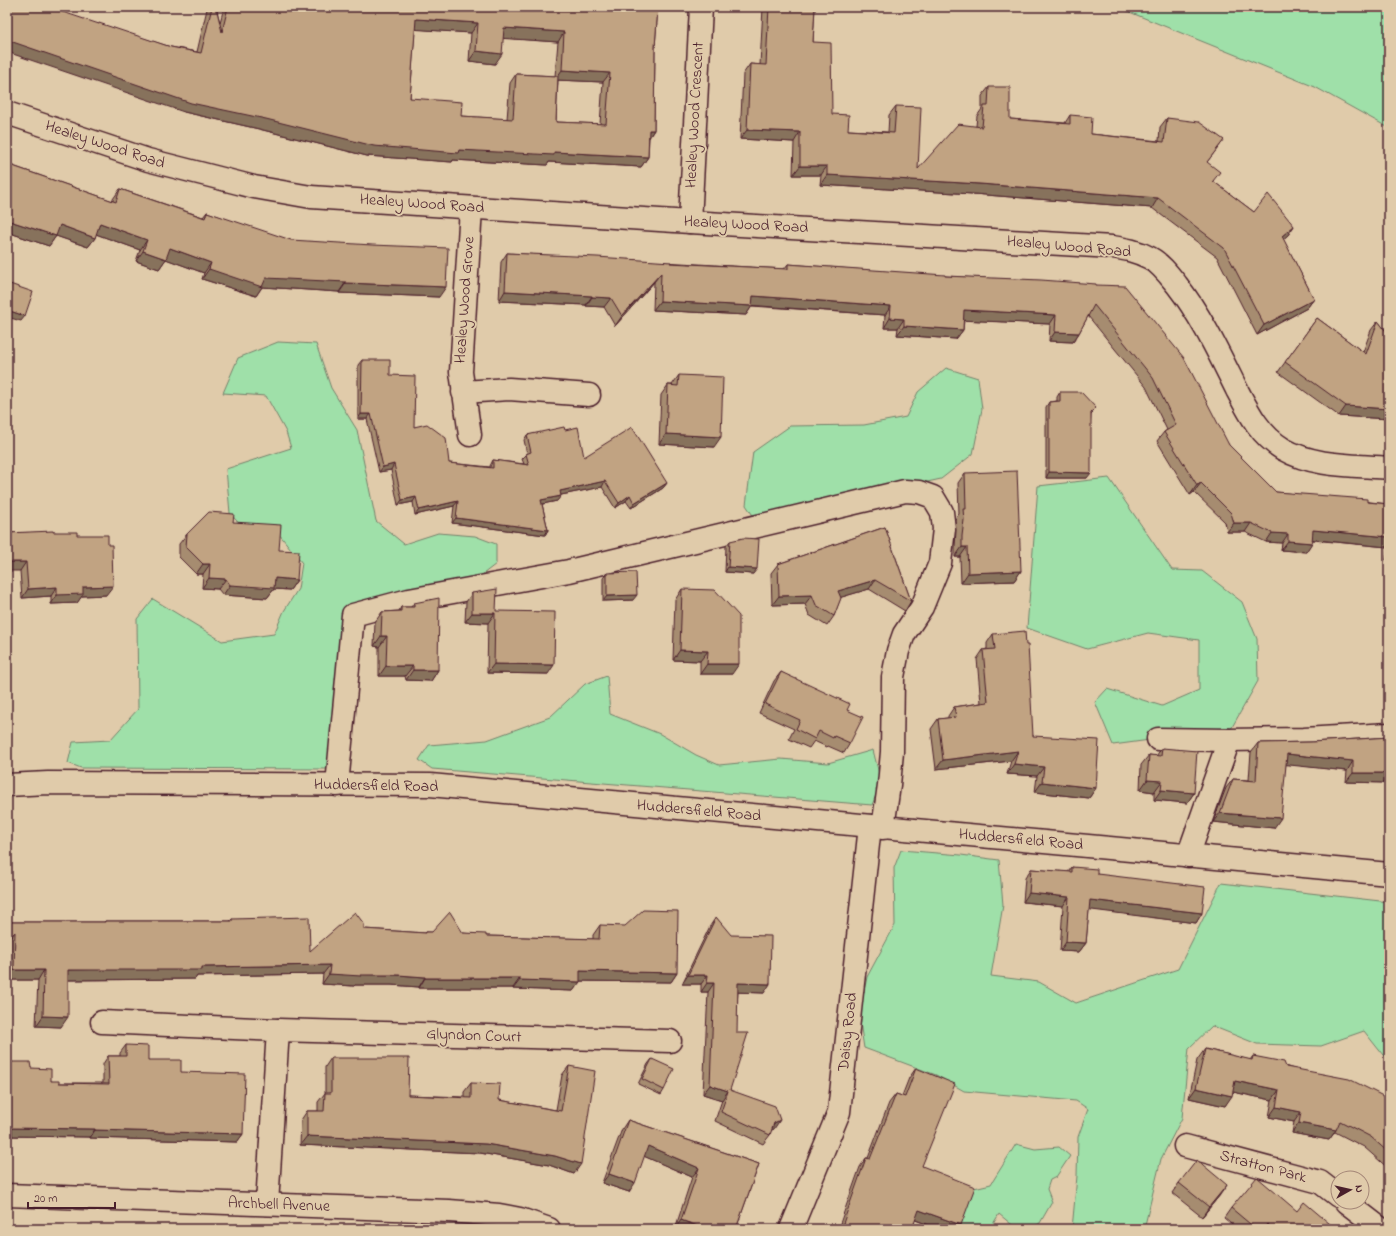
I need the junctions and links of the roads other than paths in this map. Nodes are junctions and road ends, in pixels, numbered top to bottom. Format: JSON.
{"nodes":[{"id":1,"x":701,"y":7,"type":"edge"},
{"id":2,"x":7,"y":113,"type":"edge"},
{"id":3,"x":471,"y":208,"type":"junction"},
{"id":4,"x":690,"y":222,"type":"junction"},
{"id":5,"x":463,"y":392,"type":"junction"},
{"id":6,"x":590,"y":395,"type":"dead end"},
{"id":7,"x":470,"y":435,"type":"dead end"},
{"id":8,"x":1389,"y":468,"type":"edge"},
{"id":9,"x":1389,"y":734,"type":"edge"},
{"id":10,"x":1158,"y":739,"type":"dead end"},
{"id":11,"x":1228,"y":740,"type":"junction"},
{"id":12,"x":7,"y":785,"type":"edge"},
{"id":13,"x":337,"y":785,"type":"junction"},
{"id":14,"x":876,"y":827,"type":"junction"},
{"id":15,"x":1188,"y":856,"type":"junction"},
{"id":16,"x":1389,"y":874,"type":"edge"},
{"id":17,"x":102,"y":1022,"type":"dead end"},
{"id":18,"x":278,"y":1030,"type":"junction"},
{"id":19,"x":670,"y":1041,"type":"dead end"},
{"id":20,"x":1185,"y":1146,"type":"dead end"},
{"id":21,"x":1330,"y":1190,"type":"edge"},
{"id":22,"x":7,"y":1195,"type":"edge"},
{"id":23,"x":267,"y":1204,"type":"junction"},
{"id":24,"x":1356,"y":1210,"type":"edge"},
{"id":25,"x":549,"y":1229,"type":"edge"},
{"id":26,"x":791,"y":1229,"type":"edge"},
{"id":27,"x":1381,"y":1229,"type":"edge"}],
"edges":[{"from":1,"to":4,"type":"street","name":"Healey Wood Crescent"},
{"from":2,"to":3,"type":"street","name":"Healey Wood Road"},
{"from":3,"to":4,"type":"street","name":"Healey Wood Road"},
{"from":3,"to":5,"type":"street","name":"Healey Wood Grove"},
{"from":4,"to":8,"type":"street","name":"Healey Wood Road"},
{"from":5,"to":6,"type":"street"},
{"from":5,"to":7,"type":"street","name":"Healey Wood Grove"},
{"from":9,"to":11,"type":"street"},
{"from":10,"to":11,"type":"street"},
{"from":11,"to":15,"type":"street"},
{"from":12,"to":13,"type":"street","name":"Huddersfield Road"},
{"from":13,"to":14,"type":"street","name":"Huddersfield Road"},
{"from":13,"to":14,"type":"street","name":"Daisy Road"},
{"from":14,"to":15,"type":"street","name":"Huddersfield Road"},
{"from":14,"to":26,"type":"street","name":"Daisy Road"},
{"from":15,"to":16,"type":"street","name":"Huddersfield Road"},
{"from":17,"to":18,"type":"street","name":"Glyndon Court"},
{"from":18,"to":19,"type":"street","name":"Glyndon Court"},
{"from":18,"to":23,"type":"street"},
{"from":20,"to":21,"type":"street","name":"Stratton Park"},
{"from":22,"to":23,"type":"street","name":"Archbell Avenue"},
{"from":23,"to":25,"type":"street","name":"Archbell Avenue"},
{"from":24,"to":27,"type":"street"}]}
